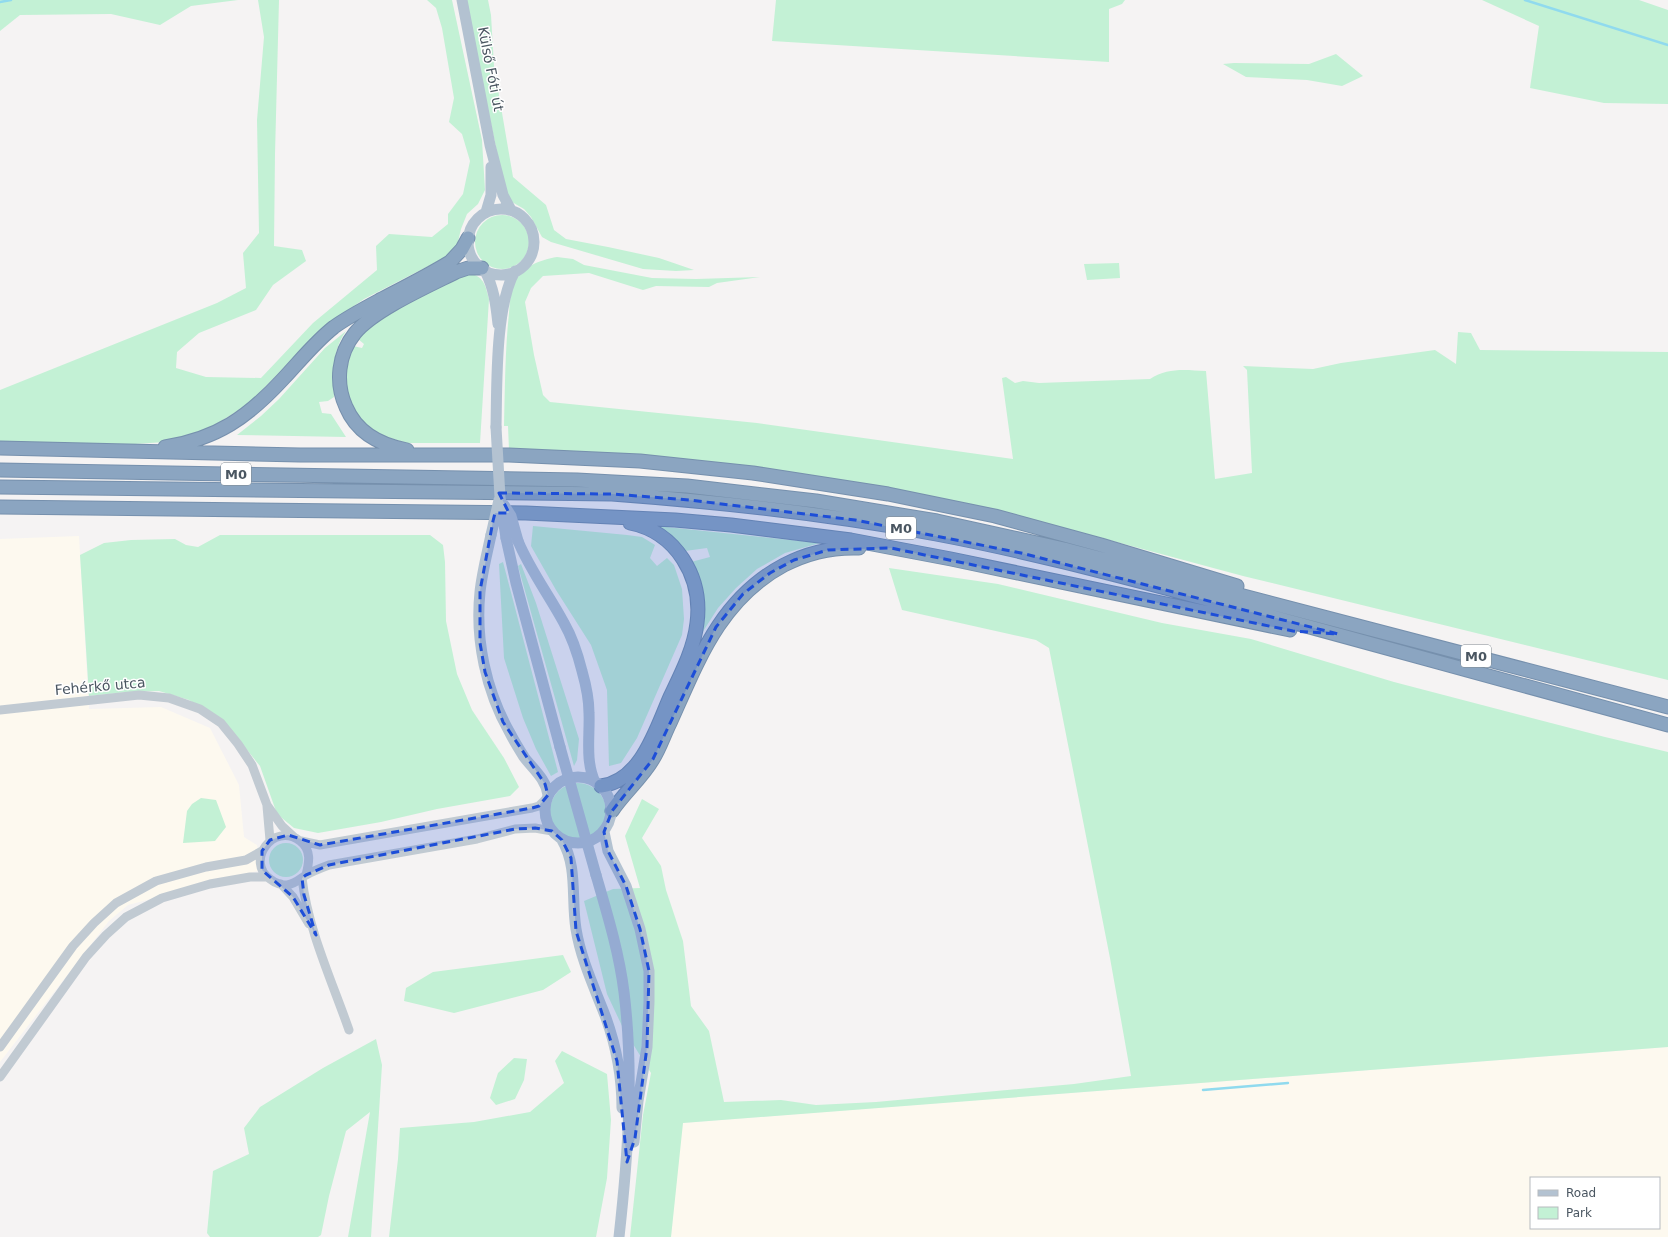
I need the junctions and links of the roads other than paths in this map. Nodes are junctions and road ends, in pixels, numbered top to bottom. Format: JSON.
{"nodes":[{"id":1,"x":462,"y":0,"type":"edge"},
{"id":2,"x":490,"y":144,"type":"junction"},
{"id":3,"x":511,"y":210,"type":"junction"},
{"id":4,"x":486,"y":212,"type":"junction"},
{"id":5,"x":468,"y":238,"type":"junction"},
{"id":6,"x":483,"y":270,"type":"junction"},
{"id":7,"x":516,"y":271,"type":"junction"},
{"id":8,"x":499,"y":336,"type":"junction"},
{"id":9,"x":0,"y":448,"type":"edge"},
{"id":10,"x":135,"y":451,"type":"junction"},
{"id":11,"x":433,"y":454,"type":"junction"},
{"id":12,"x":0,"y":470,"type":"edge"},
{"id":13,"x":0,"y":487,"type":"edge"},
{"id":14,"x":500,"y":497,"type":"junction"},
{"id":15,"x":0,"y":507,"type":"edge"},
{"id":16,"x":607,"y":517,"type":"junction"},
{"id":17,"x":891,"y":548,"type":"junction"},
{"id":18,"x":1293,"y":610,"type":"junction"},
{"id":19,"x":1338,"y":634,"type":"junction"},
{"id":20,"x":1668,"y":707,"type":"edge"},
{"id":21,"x":0,"y":710,"type":"edge"},
{"id":22,"x":1668,"y":725,"type":"edge"},
{"id":23,"x":598,"y":784,"type":"junction"},
{"id":24,"x":547,"y":797,"type":"junction"},
{"id":25,"x":267,"y":805,"type":"junction"},
{"id":26,"x":612,"y":811,"type":"junction"},
{"id":27,"x":552,"y":831,"type":"junction"},
{"id":28,"x":604,"y":832,"type":"junction"},
{"id":29,"x":298,"y":839,"type":"junction"},
{"id":30,"x":270,"y":840,"type":"junction"},
{"id":31,"x":562,"y":840,"type":"junction"},
{"id":32,"x":262,"y":851,"type":"junction"},
{"id":33,"x":304,"y":876,"type":"junction"},
{"id":34,"x":267,"y":877,"type":"junction"},
{"id":35,"x":280,"y":884,"type":"junction"},
{"id":36,"x":316,"y":936,"type":"junction"},
{"id":37,"x":349,"y":1030,"type":"dead end"},
{"id":38,"x":1,"y":1045,"type":"edge"},
{"id":39,"x":0,"y":1077,"type":"edge"},
{"id":40,"x":627,"y":1162,"type":"junction"},
{"id":41,"x":619,"y":1237,"type":"edge"}],
"edges":[{"from":1,"to":2,"type":"main road","name":"Külső Fóti út"},
{"from":2,"to":3,"type":"main road","name":"Külső Fóti út"},
{"from":2,"to":4,"type":"main road","name":"Külső Fóti út"},
{"from":3,"to":4,"type":"main road"},
{"from":3,"to":7,"type":"main road"},
{"from":4,"to":5,"type":"main road"},
{"from":5,"to":6,"type":"main road"},
{"from":5,"to":10,"type":"highway"},
{"from":6,"to":7,"type":"main road"},
{"from":6,"to":8,"type":"main road"},
{"from":6,"to":11,"type":"highway"},
{"from":7,"to":8,"type":"main road"},
{"from":8,"to":14,"type":"main road","bridge":true},
{"from":9,"to":10,"type":"highway"},
{"from":10,"to":11,"type":"highway"},
{"from":11,"to":18,"type":"highway"},
{"from":12,"to":18,"type":"highway","number":"M0"},
{"from":13,"to":19,"type":"highway","number":"M0"},
{"from":14,"to":23,"type":"main road","bridge":true},
{"from":14,"to":24,"type":"main road","bridge":true},
{"from":14,"to":40,"type":"main road","bridge":true},
{"from":15,"to":16,"type":"highway"},
{"from":16,"to":17,"type":"highway"},
{"from":16,"to":23,"type":"highway"},
{"from":17,"to":19,"type":"highway"},
{"from":17,"to":26,"type":"highway"},
{"from":18,"to":20,"type":"highway","number":"M0"},
{"from":19,"to":22,"type":"highway","number":"M0"},
{"from":21,"to":25,"type":"street","name":"Fehérkő utca"},
{"from":23,"to":24,"type":"main road"},
{"from":23,"to":26,"type":"main road"},
{"from":24,"to":27,"type":"main road"},
{"from":24,"to":29,"type":"street"},
{"from":25,"to":29,"type":"street"},
{"from":25,"to":30,"type":"street"},
{"from":26,"to":28,"type":"main road"},
{"from":27,"to":31,"type":"main road"},
{"from":27,"to":33,"type":"street"},
{"from":28,"to":31,"type":"main road"},
{"from":28,"to":40,"type":"main road"},
{"from":29,"to":30,"type":"street"},
{"from":29,"to":33,"type":"street"},
{"from":30,"to":32,"type":"street"},
{"from":31,"to":40,"type":"main road"},
{"from":32,"to":34,"type":"street"},
{"from":32,"to":38,"type":"street"},
{"from":33,"to":35,"type":"street"},
{"from":33,"to":36,"type":"street"},
{"from":34,"to":35,"type":"street"},
{"from":34,"to":39,"type":"street"},
{"from":35,"to":36,"type":"street"},
{"from":36,"to":37,"type":"street"},
{"from":40,"to":41,"type":"main road"}]}
